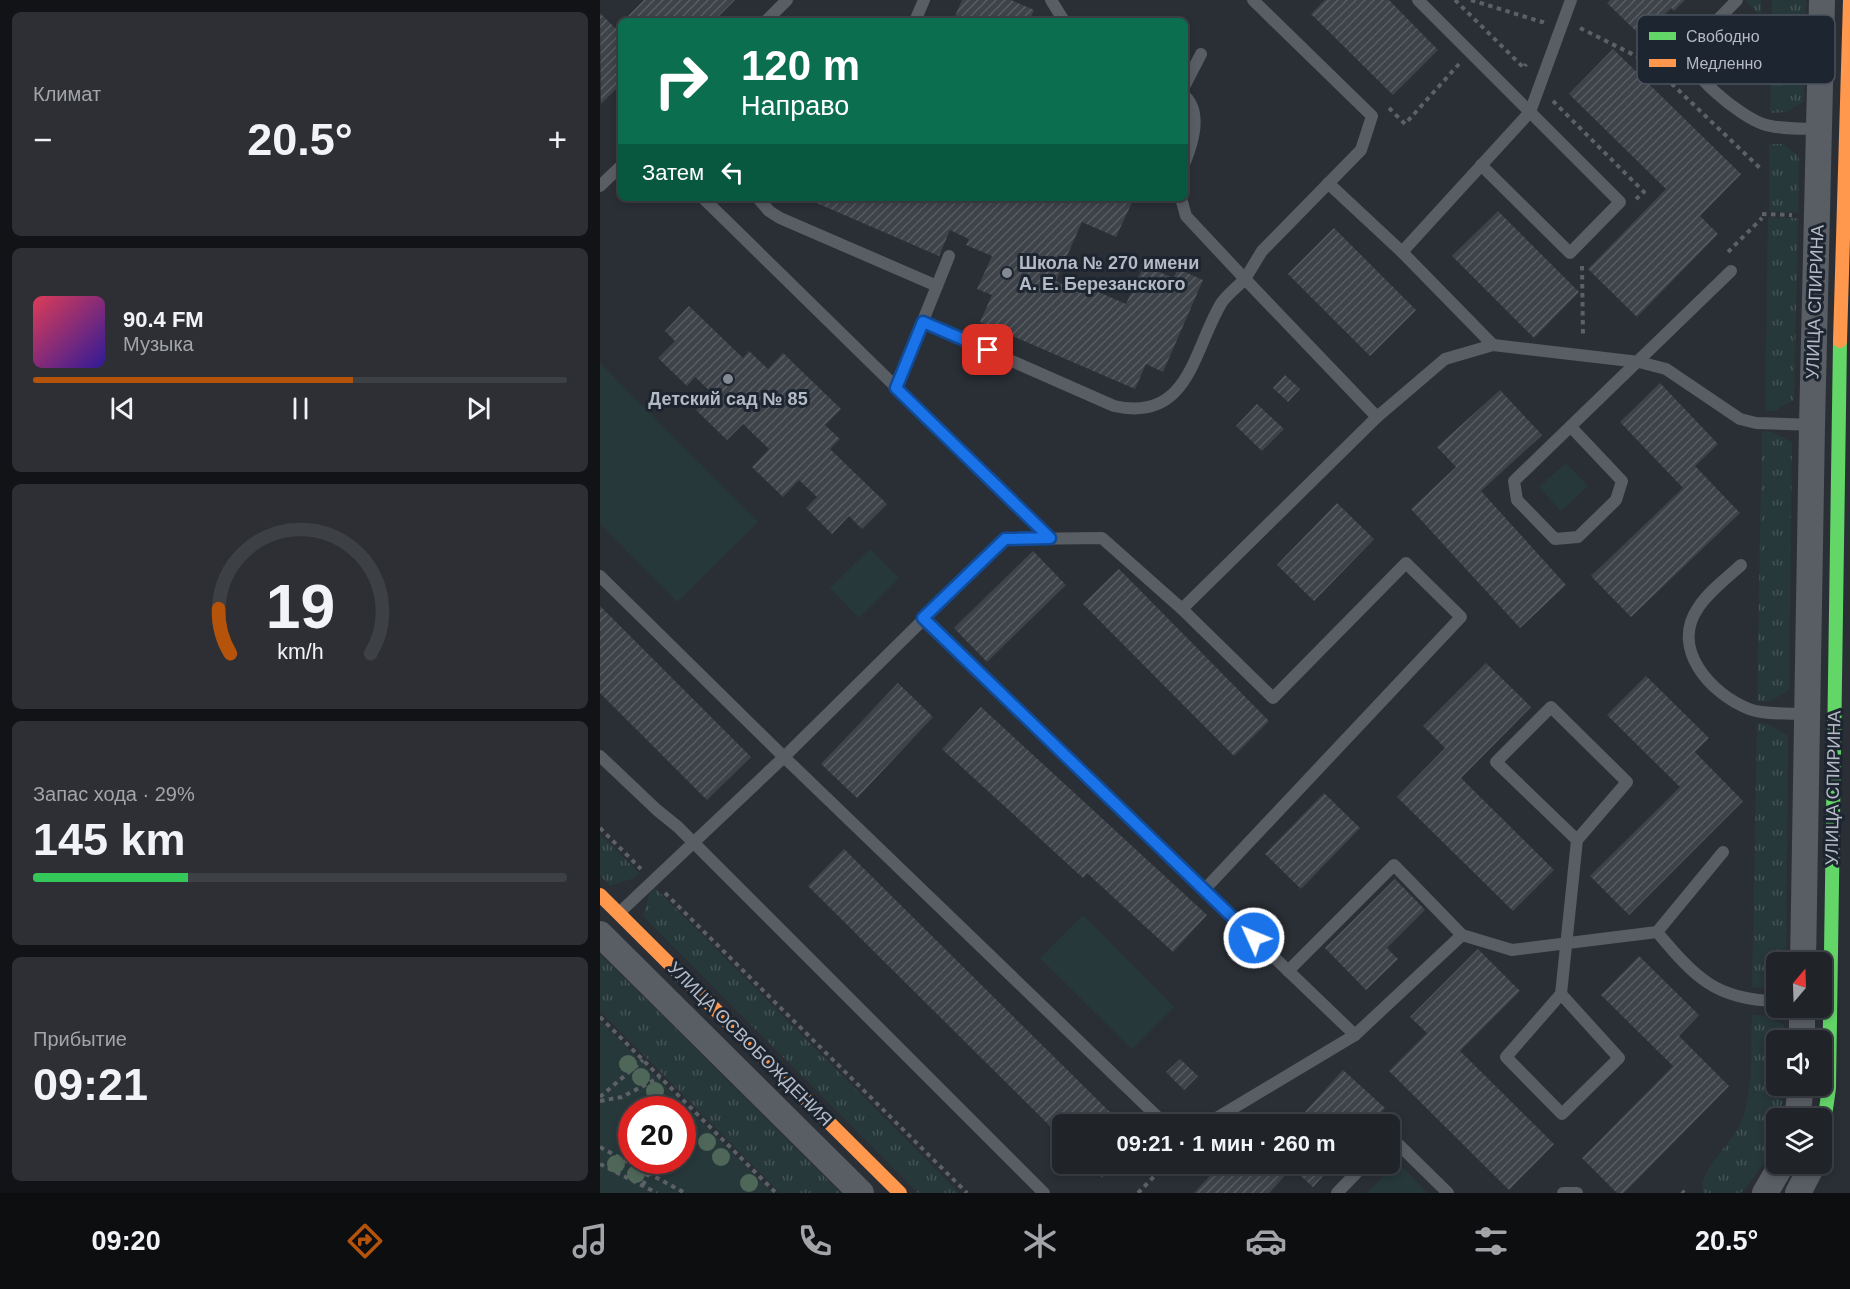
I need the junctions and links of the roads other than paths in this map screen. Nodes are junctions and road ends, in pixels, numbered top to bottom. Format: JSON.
{"nodes":[{"id":1,"x":787,"y":0,"type":"edge"},
{"id":2,"x":924,"y":0,"type":"edge"},
{"id":3,"x":1051,"y":0,"type":"edge"},
{"id":4,"x":1253,"y":0,"type":"edge"},
{"id":5,"x":1418,"y":0,"type":"edge"},
{"id":6,"x":1571,"y":0,"type":"edge"},
{"id":7,"x":1737,"y":0,"type":"edge"},
{"id":8,"x":1822,"y":0,"type":"edge"},
{"id":9,"x":1850,"y":0,"type":"edge"},
{"id":10,"x":1722,"y":15,"type":"edge"},
{"id":11,"x":1822,"y":15,"type":"edge"},
{"id":12,"x":769,"y":18,"type":"edge"},
{"id":13,"x":916,"y":18,"type":"edge"},
{"id":14,"x":1062,"y":18,"type":"edge"},
{"id":15,"x":1201,"y":54,"type":"dead end"},
{"id":16,"x":1188,"y":79,"type":"edge"},
{"id":17,"x":1709,"y":84,"type":"edge"},
{"id":18,"x":1821,"y":84,"type":"edge"},
{"id":19,"x":1188,"y":99,"type":"edge"},
{"id":20,"x":1530,"y":112,"type":"junction"},
{"id":21,"x":1820,"y":129,"type":"junction"},
{"id":22,"x":1847,"y":130,"type":"junction"},
{"id":23,"x":1188,"y":153,"type":"edge"},
{"id":24,"x":1481,"y":165,"type":"junction"},
{"id":25,"x":618,"y":169,"type":"edge"},
{"id":26,"x":1328,"y":183,"type":"junction"},
{"id":27,"x":1819,"y":185,"type":"junction"},
{"id":28,"x":1848,"y":185,"type":"edge"},
{"id":29,"x":600,"y":186,"type":"edge"},
{"id":30,"x":706,"y":201,"type":"edge"},
{"id":31,"x":761,"y":201,"type":"edge"},
{"id":32,"x":1182,"y":201,"type":"edge"},
{"id":33,"x":1402,"y":252,"type":"junction"},
{"id":34,"x":949,"y":256,"type":"dead end"},
{"id":35,"x":1731,"y":271,"type":"dead end"},
{"id":36,"x":1245,"y":279,"type":"junction"},
{"id":37,"x":937,"y":285,"type":"junction"},
{"id":38,"x":923,"y":322,"type":"junction"},
{"id":39,"x":1493,"y":345,"type":"junction"},
{"id":40,"x":1639,"y":362,"type":"junction"},
{"id":41,"x":896,"y":388,"type":"junction"},
{"id":42,"x":1377,"y":417,"type":"junction"},
{"id":43,"x":1812,"y":425,"type":"junction"},
{"id":44,"x":1838,"y":426,"type":"junction"},
{"id":45,"x":1571,"y":427,"type":"junction"},
{"id":46,"x":1050,"y":538,"type":"junction"},
{"id":47,"x":1741,"y":565,"type":"dead end"},
{"id":48,"x":600,"y":576,"type":"edge"},
{"id":49,"x":1182,"y":609,"type":"junction"},
{"id":50,"x":923,"y":618,"type":"junction"},
{"id":51,"x":1808,"y":714,"type":"junction"},
{"id":52,"x":1834,"y":714,"type":"junction"},
{"id":53,"x":600,"y":756,"type":"edge"},
{"id":54,"x":783,"y":757,"type":"junction"},
{"id":55,"x":1577,"y":840,"type":"junction"},
{"id":56,"x":692,"y":842,"type":"junction"},
{"id":57,"x":1723,"y":852,"type":"dead end"},
{"id":58,"x":1203,"y":890,"type":"junction"},
{"id":59,"x":600,"y":895,"type":"edge"},
{"id":60,"x":1822,"y":905,"type":"junction"},
{"id":61,"x":607,"y":925,"type":"edge"},
{"id":62,"x":1657,"y":932,"type":"junction"},
{"id":63,"x":1462,"y":935,"type":"junction"},
{"id":64,"x":1564,"y":942,"type":"junction"},
{"id":65,"x":1807,"y":952,"type":"edge"},
{"id":66,"x":1824,"y":952,"type":"edge"},
{"id":67,"x":1288,"y":971,"type":"junction"},
{"id":68,"x":1561,"y":994,"type":"junction"},
{"id":69,"x":1766,"y":1001,"type":"edge"},
{"id":70,"x":1827,"y":1018,"type":"edge"},
{"id":71,"x":1355,"y":1035,"type":"junction"},
{"id":72,"x":1826,"y":1108,"type":"edge"},
{"id":73,"x":1155,"y":1114,"type":"edge"},
{"id":74,"x":1223,"y":1114,"type":"edge"},
{"id":75,"x":1400,"y":1146,"type":"edge"},
{"id":76,"x":1356,"y":1174,"type":"edge"},
{"id":77,"x":1808,"y":1174,"type":"edge"},
{"id":78,"x":861,"y":1193,"type":"edge"},
{"id":79,"x":900,"y":1193,"type":"edge"},
{"id":80,"x":1044,"y":1193,"type":"edge"},
{"id":81,"x":1338,"y":1193,"type":"edge"},
{"id":82,"x":1448,"y":1193,"type":"edge"},
{"id":83,"x":1563,"y":1193,"type":"edge"},
{"id":84,"x":1577,"y":1193,"type":"edge"},
{"id":85,"x":1798,"y":1193,"type":"edge"}],
"edges":[{"from":1,"to":12,"type":"lane"},
{"from":2,"to":13,"type":"lane"},
{"from":3,"to":14,"type":"lane"},
{"from":4,"to":26,"type":"lane"},
{"from":5,"to":20,"type":"lane"},
{"from":6,"to":20,"type":"lane"},
{"from":7,"to":10,"type":"lane"},
{"from":8,"to":11,"type":"street","name":"УЛИЦА СПИРИНА"},
{"from":9,"to":22,"type":"street","name":"УЛИЦА СПИРИНА"},
{"from":15,"to":16,"type":"lane"},
{"from":17,"to":21,"type":"lane"},
{"from":18,"to":21,"type":"street","name":"УЛИЦА СПИРИНА"},
{"from":19,"to":23,"type":"lane"},
{"from":20,"to":24,"type":"lane"},
{"from":20,"to":24,"type":"lane"},
{"from":21,"to":22,"type":"lane"},
{"from":21,"to":27,"type":"street","name":"УЛИЦА СПИРИНА"},
{"from":22,"to":28,"type":"street","name":"УЛИЦА СПИРИНА"},
{"from":24,"to":33,"type":"lane"},
{"from":25,"to":29,"type":"lane"},
{"from":26,"to":33,"type":"lane"},
{"from":26,"to":36,"type":"lane"},
{"from":27,"to":28,"type":"lane"},
{"from":27,"to":43,"type":"street","name":"УЛИЦА СПИРИНА"},
{"from":28,"to":44,"type":"street","name":"УЛИЦА СПИРИНА"},
{"from":30,"to":41,"type":"lane"},
{"from":31,"to":37,"type":"lane"},
{"from":32,"to":36,"type":"lane"},
{"from":33,"to":39,"type":"lane"},
{"from":34,"to":37,"type":"lane"},
{"from":35,"to":40,"type":"lane"},
{"from":36,"to":38,"type":"lane"},
{"from":36,"to":42,"type":"lane"},
{"from":37,"to":38,"type":"lane"},
{"from":38,"to":41,"type":"lane"},
{"from":39,"to":40,"type":"lane"},
{"from":39,"to":42,"type":"lane"},
{"from":40,"to":43,"type":"lane"},
{"from":40,"to":45,"type":"lane"},
{"from":41,"to":46,"type":"lane"},
{"from":42,"to":49,"type":"lane"},
{"from":43,"to":44,"type":"lane"},
{"from":43,"to":51,"type":"street","name":"УЛИЦА СПИРИНА"},
{"from":44,"to":52,"type":"street","name":"УЛИЦА СПИРИНА"},
{"from":45,"to":45,"type":"lane"},
{"from":46,"to":49,"type":"lane"},
{"from":46,"to":50,"type":"lane"},
{"from":47,"to":51,"type":"lane"},
{"from":48,"to":54,"type":"lane"},
{"from":49,"to":58,"type":"lane"},
{"from":50,"to":54,"type":"lane"},
{"from":50,"to":58,"type":"lane"},
{"from":51,"to":52,"type":"lane"},
{"from":51,"to":60,"type":"street","name":"УЛИЦА СПИРИНА"},
{"from":52,"to":60,"type":"street","name":"УЛИЦА СПИРИНА"},
{"from":53,"to":56,"type":"lane"},
{"from":54,"to":56,"type":"lane"},
{"from":54,"to":73,"type":"lane"},
{"from":55,"to":55,"type":"lane"},
{"from":55,"to":64,"type":"lane"},
{"from":56,"to":61,"type":"lane"},
{"from":56,"to":80,"type":"lane"},
{"from":57,"to":62,"type":"lane"},
{"from":58,"to":67,"type":"lane"},
{"from":59,"to":61,"type":"street","name":"УЛИЦА ОСВОБОЖДЕНИЯ"},
{"from":60,"to":65,"type":"street","name":"УЛИЦА СПИРИНА"},
{"from":60,"to":66,"type":"street","name":"УЛИЦА СПИРИНА"},
{"from":61,"to":78,"type":"street","name":"УЛИЦА ОСВОБОЖДЕНИЯ"},
{"from":61,"to":79,"type":"street","name":"УЛИЦА ОСВОБОЖДЕНИЯ"},
{"from":62,"to":64,"type":"lane"},
{"from":62,"to":69,"type":"lane"},
{"from":63,"to":64,"type":"lane"},
{"from":63,"to":67,"type":"lane"},
{"from":63,"to":71,"type":"lane"},
{"from":64,"to":68,"type":"lane"},
{"from":67,"to":71,"type":"lane"},
{"from":68,"to":68,"type":"lane"},
{"from":70,"to":72,"type":"street","name":"УЛИЦА СПИРИНА"},
{"from":71,"to":74,"type":"lane"},
{"from":75,"to":82,"type":"lane"},
{"from":76,"to":81,"type":"lane"},
{"from":77,"to":85,"type":"street"},
{"from":83,"to":84,"type":"lane"}]}
